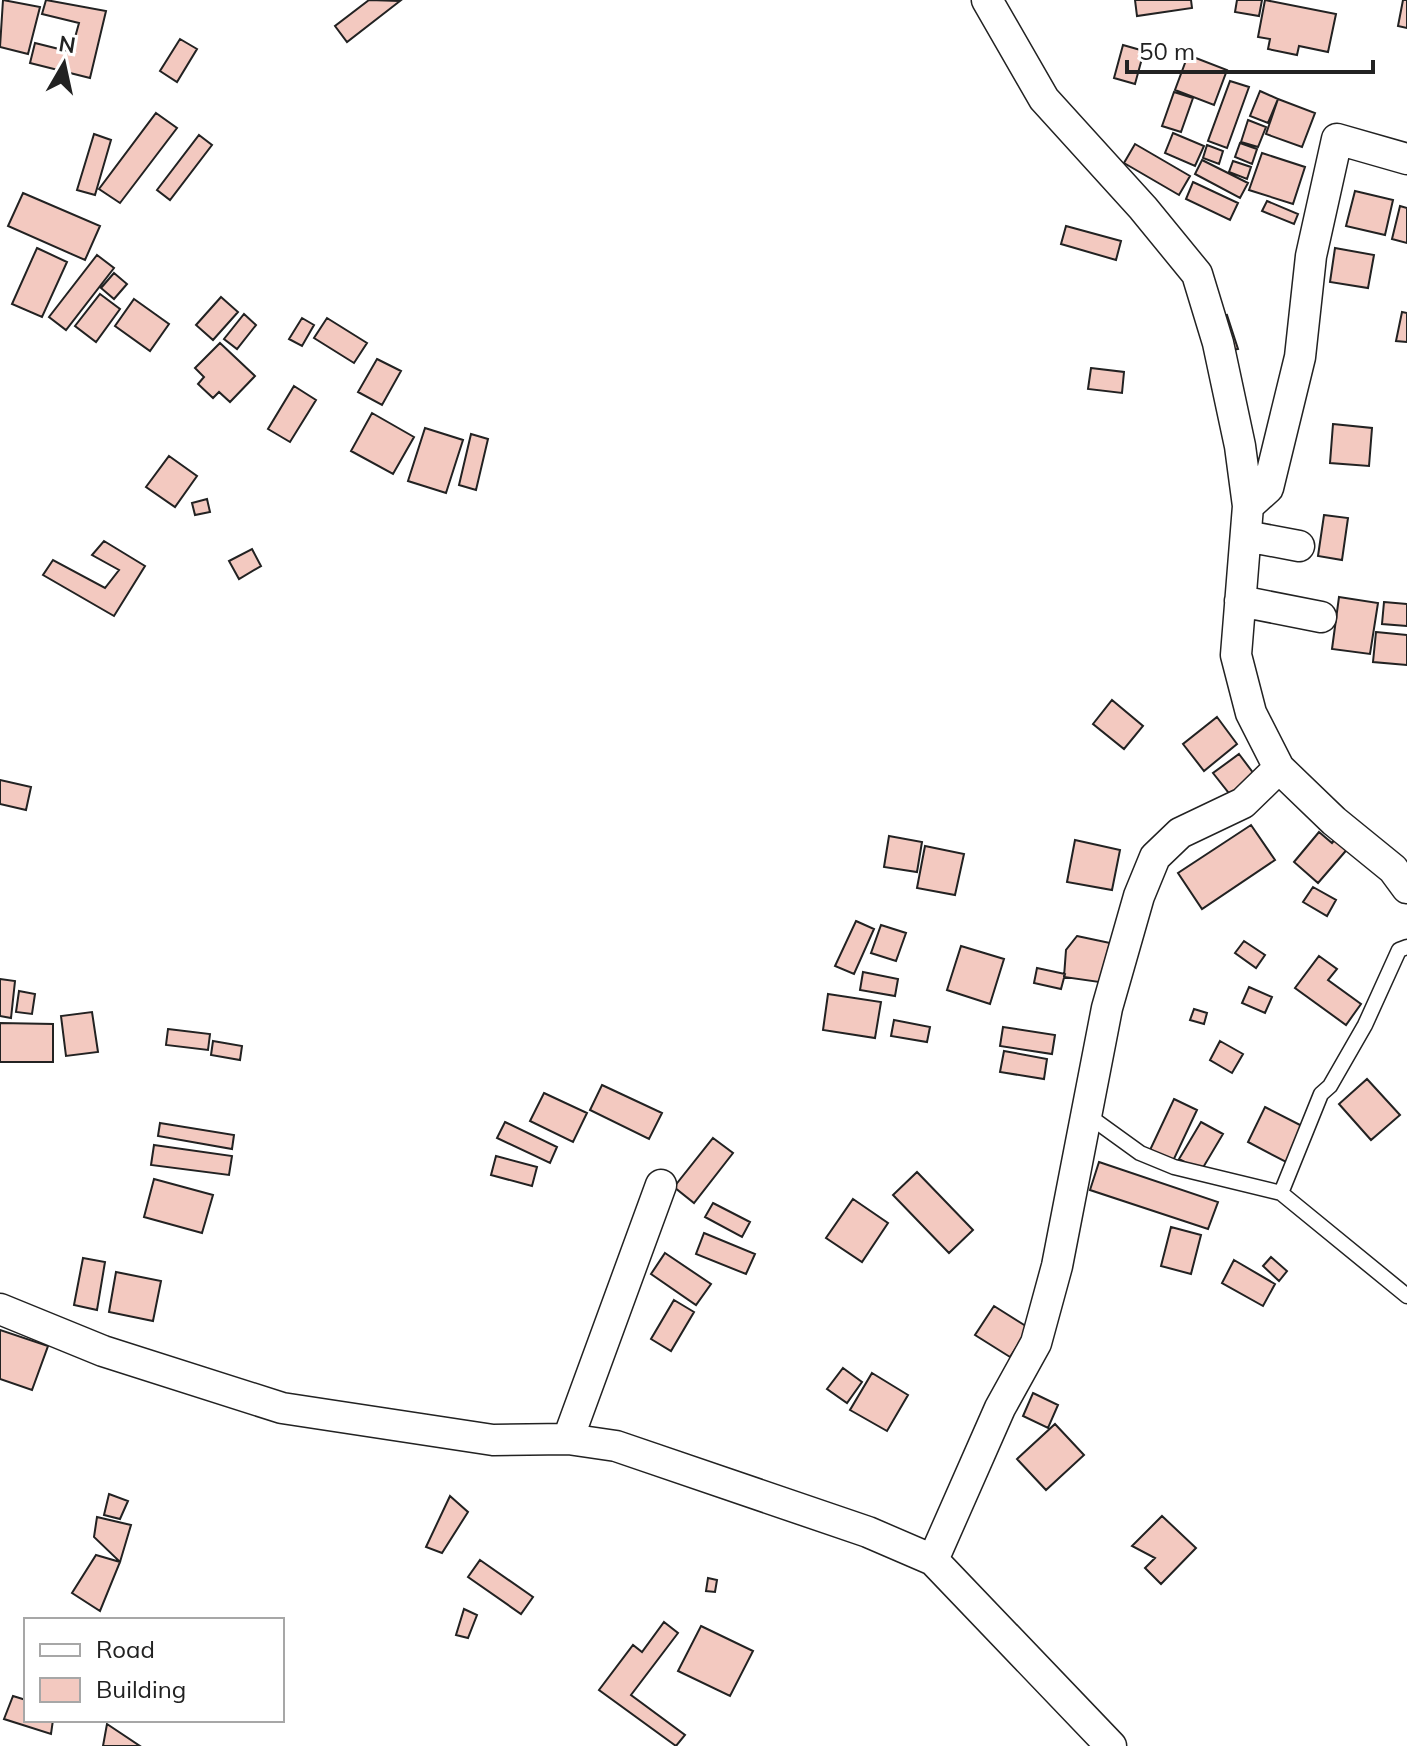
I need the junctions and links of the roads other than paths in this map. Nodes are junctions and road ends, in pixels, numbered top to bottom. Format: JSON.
{"nodes":[{"id":1,"x":987,"y":0,"type":"edge"},
{"id":2,"x":1407,"y":159,"type":"edge"},
{"id":3,"x":1247,"y":521,"type":"junction"},
{"id":4,"x":1299,"y":546,"type":"dead end"},
{"id":5,"x":1240,"y":601,"type":"junction"},
{"id":6,"x":1321,"y":617,"type":"dead end"},
{"id":7,"x":1279,"y":768,"type":"junction"},
{"id":8,"x":1407,"y":888,"type":"edge"},
{"id":9,"x":1407,"y":947,"type":"edge"},
{"id":10,"x":1085,"y":1114,"type":"junction"},
{"id":11,"x":661,"y":1185,"type":"dead end"},
{"id":12,"x":1281,"y":1193,"type":"junction"},
{"id":13,"x":1407,"y":1296,"type":"edge"},
{"id":14,"x":0,"y":1309,"type":"edge"},
{"id":15,"x":568,"y":1439,"type":"junction"},
{"id":16,"x":933,"y":1560,"type":"junction"},
{"id":17,"x":1111,"y":1746,"type":"edge"}],
"edges":[{"from":1,"to":3,"type":"street"},
{"from":2,"to":3,"type":"street"},
{"from":3,"to":4,"type":"street"},
{"from":3,"to":5,"type":"street"},
{"from":5,"to":6,"type":"street"},
{"from":5,"to":7,"type":"street"},
{"from":7,"to":8,"type":"street"},
{"from":7,"to":10,"type":"street"},
{"from":9,"to":12,"type":"lane"},
{"from":10,"to":12,"type":"lane"},
{"from":10,"to":16,"type":"street"},
{"from":11,"to":15,"type":"street"},
{"from":12,"to":13,"type":"lane"},
{"from":14,"to":15,"type":"street"},
{"from":15,"to":16,"type":"street"},
{"from":16,"to":17,"type":"street"}]}
